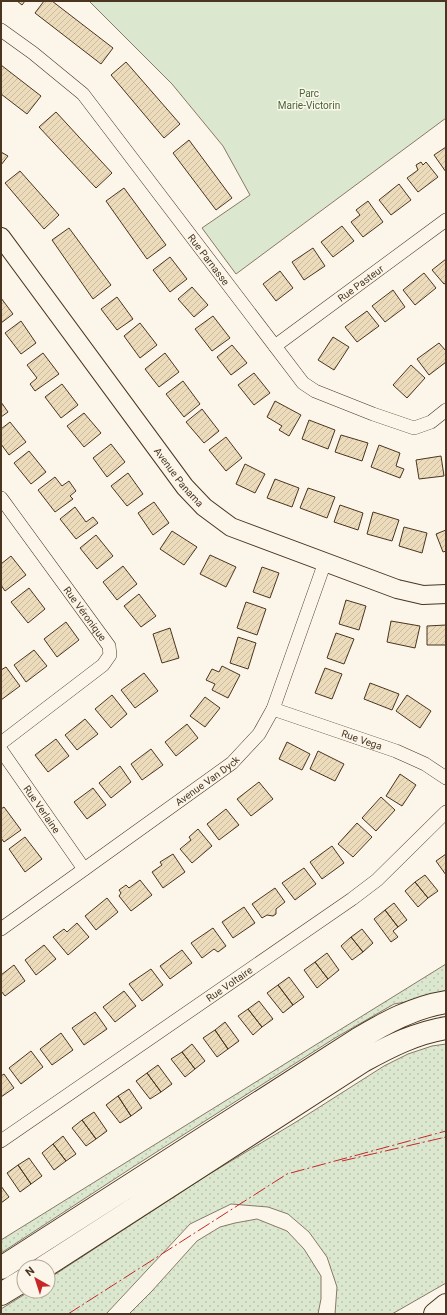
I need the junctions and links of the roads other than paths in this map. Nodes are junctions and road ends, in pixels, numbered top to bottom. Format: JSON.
{"nodes":[{"id":1,"x":1,"y":30,"type":"edge"},
{"id":2,"x":446,"y":220,"type":"edge"},
{"id":3,"x":1,"y":237,"type":"edge"},
{"id":4,"x":276,"y":346,"type":"junction"},
{"id":5,"x":446,"y":410,"type":"edge"},
{"id":6,"x":1,"y":498,"type":"edge"},
{"id":7,"x":325,"y":562,"type":"junction"},
{"id":8,"x":446,"y":594,"type":"edge"},
{"id":9,"x":273,"y":708,"type":"junction"},
{"id":10,"x":1,"y":743,"type":"edge"},
{"id":11,"x":1,"y":750,"type":"edge"},
{"id":12,"x":446,"y":778,"type":"edge"},
{"id":13,"x":446,"y":812,"type":"edge"},
{"id":14,"x":84,"y":869,"type":"junction"},
{"id":15,"x":1,"y":929,"type":"edge"},
{"id":16,"x":446,"y":1002,"type":"edge"},
{"id":17,"x":446,"y":1028,"type":"edge"},
{"id":18,"x":1,"y":1141,"type":"edge"},
{"id":19,"x":56,"y":1259,"type":"edge"},
{"id":20,"x":1,"y":1268,"type":"edge"},
{"id":21,"x":16,"y":1285,"type":"edge"},
{"id":22,"x":1,"y":1294,"type":"edge"},
{"id":23,"x":446,"y":1306,"type":"edge"},
{"id":24,"x":435,"y":1314,"type":"edge"}],
"edges":[{"from":1,"to":4,"type":"street","name":"Rue Parnasse"},
{"from":2,"to":4,"type":"street","name":"Rue Pasteur"},
{"from":3,"to":7,"type":"street","name":"Avenue Panama"},
{"from":4,"to":5,"type":"street","name":"Rue Parnasse"},
{"from":6,"to":10,"type":"street","name":"Rue Véronique"},
{"from":7,"to":8,"type":"street","name":"Avenue Panama"},
{"from":7,"to":9,"type":"street","name":"Avenue Van Dyck"},
{"from":9,"to":12,"type":"street","name":"Rue Vega"},
{"from":9,"to":14,"type":"street","name":"Avenue Van Dyck"},
{"from":11,"to":14,"type":"street","name":"Rue Verlaine"},
{"from":13,"to":18,"type":"street","name":"Rue Voltaire"},
{"from":14,"to":15,"type":"street","name":"Avenue Van Dyck"},
{"from":16,"to":20,"type":"highway"},
{"from":17,"to":19,"type":"highway"},
{"from":21,"to":22,"type":"highway"},
{"from":23,"to":24,"type":"highway"}]}
